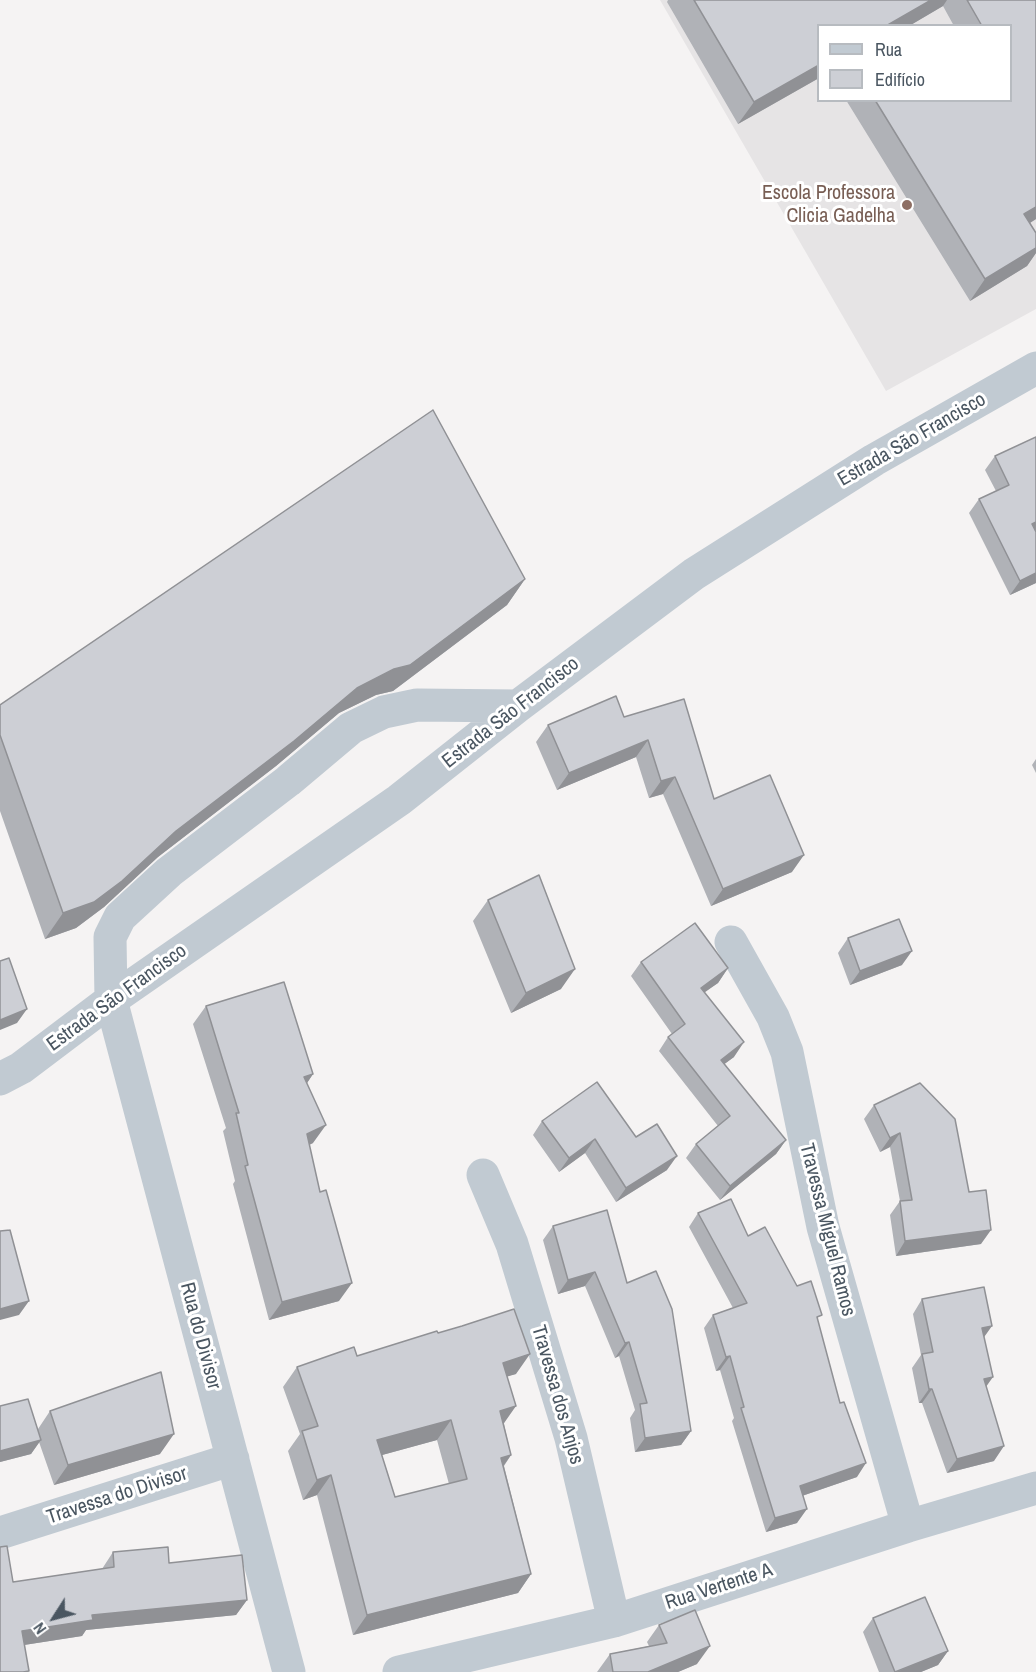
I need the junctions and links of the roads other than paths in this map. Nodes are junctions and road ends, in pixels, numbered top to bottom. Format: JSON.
{"nodes":[{"id":1,"x":1036,"y":368,"type":"edge"},
{"id":2,"x":518,"y":706,"type":"junction"},
{"id":3,"x":731,"y":942,"type":"dead end"},
{"id":4,"x":111,"y":1000,"type":"junction"},
{"id":5,"x":0,"y":1079,"type":"edge"},
{"id":6,"x":483,"y":1175,"type":"dead end"},
{"id":7,"x":233,"y":1459,"type":"junction"},
{"id":8,"x":1036,"y":1488,"type":"edge"},
{"id":9,"x":908,"y":1526,"type":"junction"},
{"id":10,"x":0,"y":1533,"type":"edge"},
{"id":11,"x":615,"y":1621,"type":"junction"},
{"id":12,"x":290,"y":1672,"type":"edge"},
{"id":13,"x":399,"y":1672,"type":"edge"}],
"edges":[{"from":1,"to":2,"type":"street","name":"Estrada São Francisco"},
{"from":2,"to":4,"type":"street","name":"Estrada São Francisco"},
{"from":2,"to":4,"type":"street","name":"Rua do Divisor"},
{"from":3,"to":9,"type":"street","name":"Travessa Miguel Ramos"},
{"from":4,"to":5,"type":"street","name":"Estrada São Francisco"},
{"from":4,"to":7,"type":"street","name":"Rua do Divisor"},
{"from":6,"to":11,"type":"street","name":"Travessa dos Anjos"},
{"from":7,"to":10,"type":"street","name":"Travessa do Divisor"},
{"from":7,"to":12,"type":"street","name":"Rua do Divisor"},
{"from":8,"to":9,"type":"street","name":"Rua Vertente A"},
{"from":9,"to":11,"type":"street","name":"Rua Vertente A"},
{"from":11,"to":13,"type":"street","name":"Rua Vertente A"}]}
